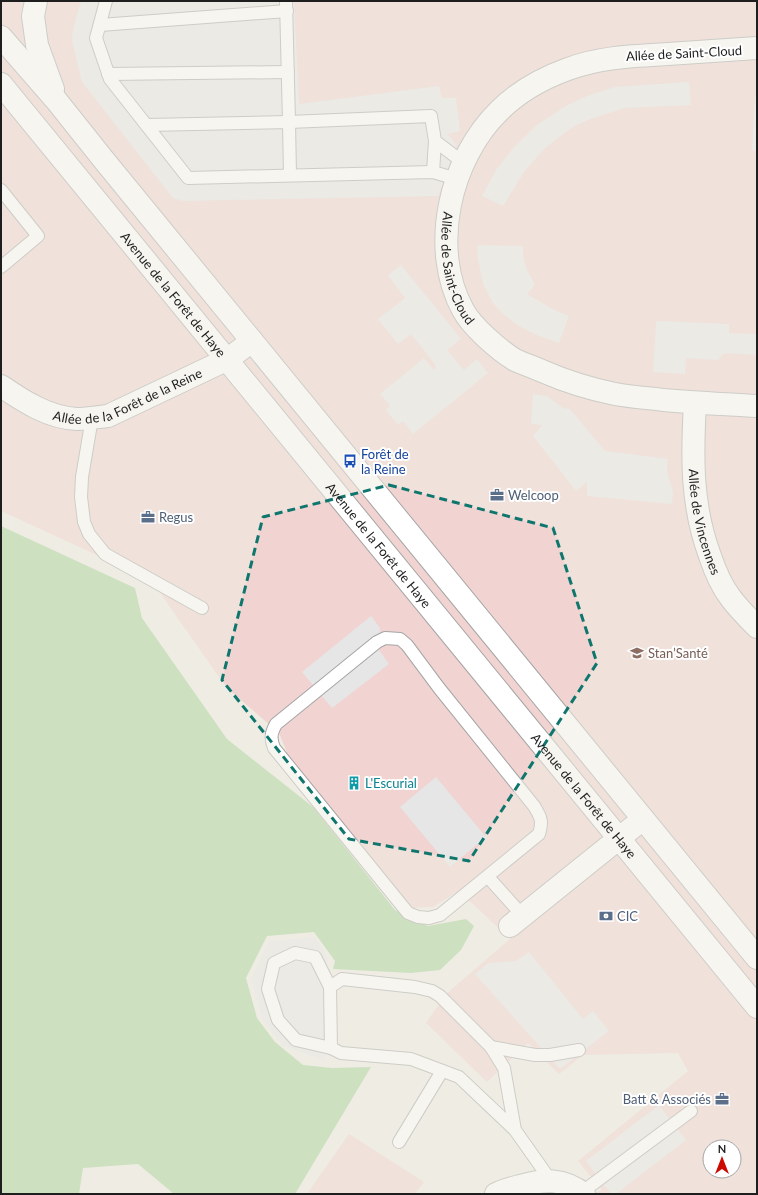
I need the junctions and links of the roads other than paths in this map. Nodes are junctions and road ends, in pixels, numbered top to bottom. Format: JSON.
{"nodes":[{"id":1,"x":36,"y":1,"type":"edge"},
{"id":2,"x":106,"y":1,"type":"edge"},
{"id":3,"x":286,"y":6,"type":"edge"},
{"id":4,"x":100,"y":24,"type":"junction"},
{"id":5,"x":1,"y":37,"type":"edge"},
{"id":6,"x":757,"y":48,"type":"edge"},
{"id":7,"x":288,"y":72,"type":"junction"},
{"id":8,"x":108,"y":74,"type":"junction"},
{"id":9,"x":1,"y":84,"type":"edge"},
{"id":10,"x":56,"y":100,"type":"junction"},
{"id":11,"x":289,"y":122,"type":"junction"},
{"id":12,"x":146,"y":125,"type":"junction"},
{"id":13,"x":434,"y":141,"type":"junction"},
{"id":14,"x":460,"y":171,"type":"junction"},
{"id":15,"x":433,"y":172,"type":"junction"},
{"id":16,"x":290,"y":175,"type":"junction"},
{"id":17,"x":1,"y":190,"type":"edge"},
{"id":18,"x":1,"y":267,"type":"edge"},
{"id":19,"x":252,"y":341,"type":"junction"},
{"id":20,"x":228,"y":359,"type":"junction"},
{"id":21,"x":1,"y":386,"type":"edge"},
{"id":22,"x":695,"y":403,"type":"junction"},
{"id":23,"x":757,"y":406,"type":"edge"},
{"id":24,"x":92,"y":418,"type":"junction"},
{"id":25,"x":202,"y":608,"type":"dead end"},
{"id":26,"x":757,"y":627,"type":"edge"},
{"id":27,"x":643,"y":819,"type":"junction"},
{"id":28,"x":619,"y":838,"type":"junction"},
{"id":29,"x":488,"y":877,"type":"junction"},
{"id":30,"x":516,"y":921,"type":"joint"},
{"id":31,"x":757,"y":958,"type":"edge"},
{"id":32,"x":330,"y":988,"type":"junction"},
{"id":33,"x":757,"y":1007,"type":"edge"},
{"id":34,"x":490,"y":1047,"type":"junction"},
{"id":35,"x":331,"y":1048,"type":"junction"},
{"id":36,"x":579,"y":1050,"type":"dead end"},
{"id":37,"x":442,"y":1071,"type":"junction"},
{"id":38,"x":691,"y":1111,"type":"dead end"},
{"id":39,"x":515,"y":1130,"type":"junction"},
{"id":40,"x":399,"y":1142,"type":"dead end"},
{"id":41,"x":551,"y":1181,"type":"junction"},
{"id":42,"x":583,"y":1193,"type":"edge"},
{"id":43,"x":496,"y":1194,"type":"edge"}],
"edges":[{"from":1,"to":10,"type":"street"},
{"from":2,"to":4,"type":"lane"},
{"from":3,"to":4,"type":"lane"},
{"from":3,"to":7,"type":"lane"},
{"from":4,"to":8,"type":"lane"},
{"from":5,"to":10,"type":"street"},
{"from":6,"to":14,"type":"street","name":"Allée de Saint-Cloud"},
{"from":7,"to":8,"type":"lane"},
{"from":7,"to":11,"type":"lane"},
{"from":8,"to":12,"type":"lane"},
{"from":9,"to":20,"type":"street","name":"Avenue de la Forêt de Haye"},
{"from":10,"to":19,"type":"street"},
{"from":11,"to":12,"type":"lane"},
{"from":11,"to":13,"type":"lane"},
{"from":11,"to":16,"type":"lane"},
{"from":12,"to":16,"type":"lane"},
{"from":13,"to":14,"type":"lane"},
{"from":13,"to":15,"type":"lane"},
{"from":14,"to":15,"type":"lane"},
{"from":14,"to":22,"type":"street","name":"Allée de Saint-Cloud"},
{"from":15,"to":16,"type":"lane"},
{"from":17,"to":18,"type":"lane"},
{"from":19,"to":20,"type":"street","name":"Allée de la Forêt de la Reine"},
{"from":19,"to":27,"type":"street"},
{"from":20,"to":24,"type":"street","name":"Allée de la Forêt de la Reine"},
{"from":20,"to":28,"type":"street","name":"Avenue de la Forêt de Haye"},
{"from":21,"to":24,"type":"street","name":"Allée de la Forêt de la Reine"},
{"from":22,"to":23,"type":"street","name":"Allée de Saint-Cloud"},
{"from":22,"to":26,"type":"street","name":"Allée de Vincennes"},
{"from":24,"to":25,"type":"lane"},
{"from":27,"to":28,"type":"street"},
{"from":27,"to":31,"type":"street"},
{"from":28,"to":30,"type":"street"},
{"from":28,"to":33,"type":"street","name":"Avenue de la Forêt de Haye"},
{"from":29,"to":29,"type":"lane"},
{"from":29,"to":30,"type":"lane"},
{"from":32,"to":34,"type":"lane"},
{"from":32,"to":35,"type":"lane"},
{"from":32,"to":35,"type":"lane"},
{"from":34,"to":36,"type":"lane"},
{"from":34,"to":39,"type":"lane"},
{"from":35,"to":37,"type":"lane"},
{"from":37,"to":39,"type":"lane"},
{"from":37,"to":40,"type":"lane"},
{"from":38,"to":42,"type":"lane"},
{"from":39,"to":41,"type":"lane"},
{"from":41,"to":42,"type":"street"},
{"from":41,"to":43,"type":"street"}]}
